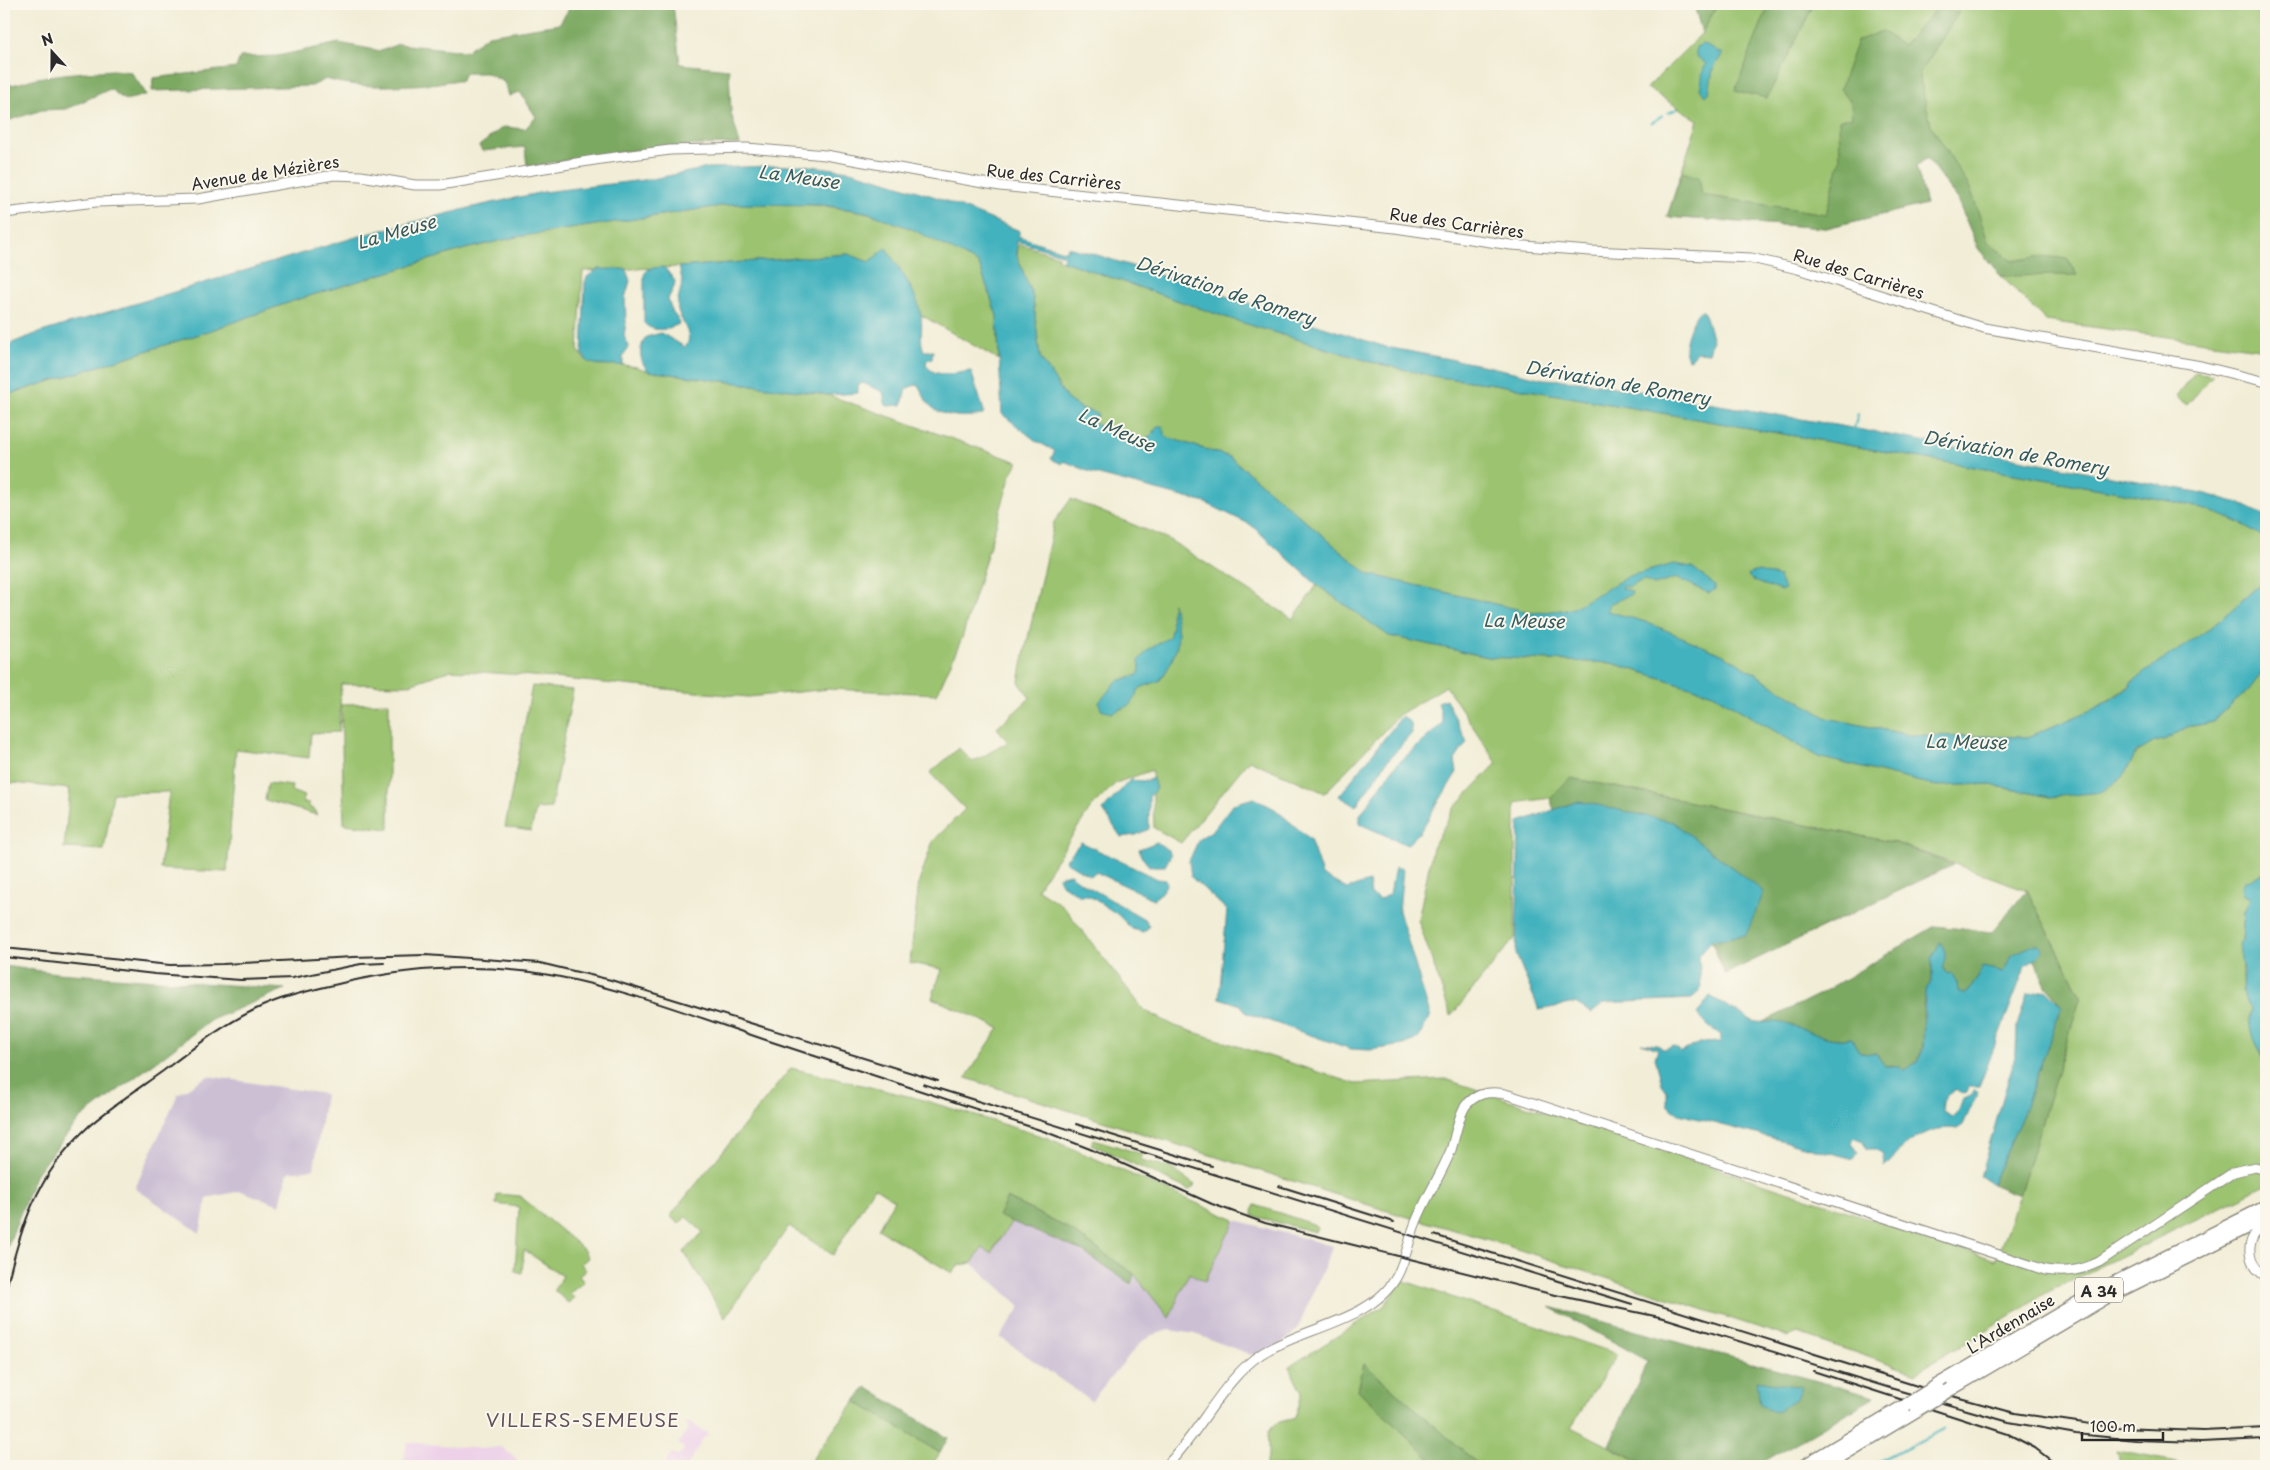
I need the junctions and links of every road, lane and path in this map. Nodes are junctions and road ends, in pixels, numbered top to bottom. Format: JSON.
{"nodes":[{"id":1,"x":918,"y":171,"type":"joint"},
{"id":2,"x":4,"y":213,"type":"edge"},
{"id":3,"x":2266,"y":382,"type":"edge"},
{"id":4,"x":2266,"y":1170,"type":"edge"},
{"id":5,"x":2266,"y":1207,"type":"edge"},
{"id":6,"x":2266,"y":1218,"type":"edge"},
{"id":7,"x":2266,"y":1225,"type":"edge"},
{"id":8,"x":2266,"y":1276,"type":"edge"},
{"id":9,"x":1944,"y":1387,"type":"junction"},
{"id":10,"x":1912,"y":1408,"type":"junction"},
{"id":11,"x":1166,"y":1466,"type":"edge"},
{"id":12,"x":1804,"y":1466,"type":"edge"},
{"id":13,"x":1824,"y":1466,"type":"edge"}],
"edges":[{"from":1,"to":2,"type":"main road","name":"Avenue de Mézières"},
{"from":1,"to":3,"type":"main road","name":"Rue des Carrières"},
{"from":4,"to":11,"type":"main road"},
{"from":5,"to":9,"type":"highway","name":"L'Ardennaise","number":"A 34"},
{"from":6,"to":9,"type":"highway","name":"L'Ardennaise","number":"A 34"},
{"from":7,"to":8,"type":"main road"},
{"from":9,"to":10,"type":"highway","name":"L'Ardennaise","number":"A 34","bridge":true},
{"from":10,"to":12,"type":"highway","name":"L'Ardennaise","number":"A 34"},
{"from":10,"to":13,"type":"highway","name":"L'Ardennaise","number":"A 34"}]}
